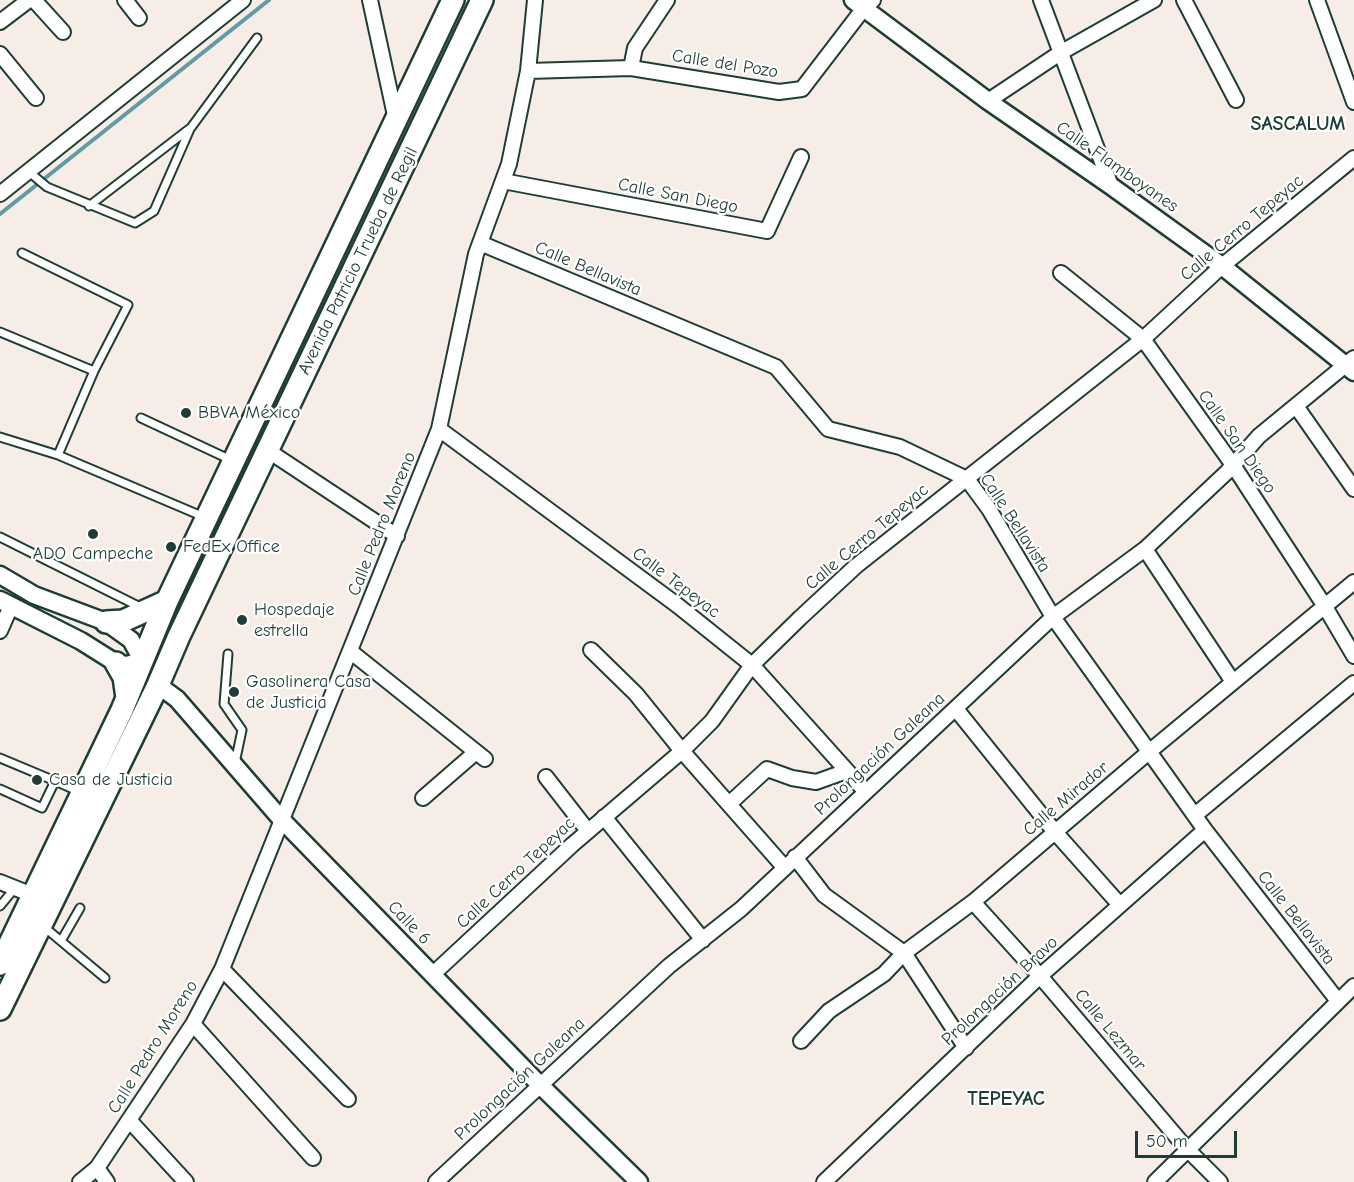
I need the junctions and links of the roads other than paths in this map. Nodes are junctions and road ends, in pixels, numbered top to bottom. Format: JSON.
{"nodes":[{"id":1,"x":28,"y":0,"type":"edge"},
{"id":2,"x":34,"y":0,"type":"edge"},
{"id":3,"x":125,"y":0,"type":"edge"},
{"id":4,"x":243,"y":0,"type":"edge"},
{"id":5,"x":370,"y":0,"type":"edge"},
{"id":6,"x":453,"y":0,"type":"edge"},
{"id":7,"x":482,"y":0,"type":"edge"},
{"id":8,"x":535,"y":0,"type":"edge"},
{"id":9,"x":667,"y":0,"type":"edge"},
{"id":10,"x":1041,"y":0,"type":"edge"},
{"id":11,"x":1154,"y":0,"type":"edge"},
{"id":12,"x":1184,"y":0,"type":"edge"},
{"id":13,"x":1317,"y":0,"type":"edge"},
{"id":14,"x":863,"y":3,"type":"edge"},
{"id":15,"x":139,"y":18,"type":"dead end"},
{"id":16,"x":0,"y":21,"type":"edge"},
{"id":17,"x":63,"y":32,"type":"dead end"},
{"id":18,"x":257,"y":38,"type":"dead end"},
{"id":19,"x":1060,"y":53,"type":"junction"},
{"id":20,"x":0,"y":54,"type":"edge"},
{"id":21,"x":631,"y":68,"type":"junction"},
{"id":22,"x":528,"y":71,"type":"junction"},
{"id":23,"x":36,"y":98,"type":"dead end"},
{"id":24,"x":1236,"y":100,"type":"dead end"},
{"id":25,"x":988,"y":101,"type":"junction"},
{"id":26,"x":1354,"y":102,"type":"edge"},
{"id":27,"x":396,"y":120,"type":"junction"},
{"id":28,"x":190,"y":129,"type":"junction"},
{"id":29,"x":801,"y":157,"type":"dead end"},
{"id":30,"x":1354,"y":158,"type":"edge"},
{"id":31,"x":28,"y":171,"type":"junction"},
{"id":32,"x":503,"y":181,"type":"junction"},
{"id":33,"x":1111,"y":186,"type":"junction"},
{"id":34,"x":0,"y":194,"type":"edge"},
{"id":35,"x":89,"y":206,"type":"junction"},
{"id":36,"x":480,"y":243,"type":"junction"},
{"id":37,"x":22,"y":253,"type":"dead end"},
{"id":38,"x":1222,"y":266,"type":"junction"},
{"id":39,"x":1061,"y":273,"type":"dead end"},
{"id":40,"x":0,"y":332,"type":"edge"},
{"id":41,"x":1143,"y":339,"type":"junction"},
{"id":42,"x":1351,"y":365,"type":"edge"},
{"id":43,"x":94,"y":371,"type":"junction"},
{"id":44,"x":1296,"y":406,"type":"junction"},
{"id":45,"x":141,"y":418,"type":"dead end"},
{"id":46,"x":439,"y":429,"type":"junction"},
{"id":47,"x":0,"y":437,"type":"edge"},
{"id":48,"x":267,"y":450,"type":"junction"},
{"id":49,"x":58,"y":455,"type":"junction"},
{"id":50,"x":233,"y":461,"type":"junction"},
{"id":51,"x":1233,"y":465,"type":"junction"},
{"id":52,"x":967,"y":479,"type":"junction"},
{"id":53,"x":1354,"y":489,"type":"edge"},
{"id":54,"x":207,"y":518,"type":"junction"},
{"id":55,"x":397,"y":536,"type":"junction"},
{"id":56,"x":0,"y":537,"type":"edge"},
{"id":57,"x":1144,"y":549,"type":"junction"},
{"id":58,"x":0,"y":575,"type":"edge"},
{"id":59,"x":1354,"y":582,"type":"edge"},
{"id":60,"x":34,"y":594,"type":"junction"},
{"id":61,"x":167,"y":601,"type":"junction"},
{"id":62,"x":1324,"y":605,"type":"junction"},
{"id":63,"x":12,"y":607,"type":"edge"},
{"id":64,"x":147,"y":610,"type":"junction"},
{"id":65,"x":1053,"y":617,"type":"junction"},
{"id":66,"x":106,"y":622,"type":"junction"},
{"id":67,"x":0,"y":631,"type":"edge"},
{"id":68,"x":178,"y":636,"type":"junction"},
{"id":69,"x":591,"y":650,"type":"dead end"},
{"id":70,"x":350,"y":651,"type":"junction"},
{"id":71,"x":228,"y":654,"type":"dead end"},
{"id":72,"x":1354,"y":656,"type":"edge"},
{"id":73,"x":142,"y":660,"type":"junction"},
{"id":74,"x":116,"y":663,"type":"junction"},
{"id":75,"x":752,"y":665,"type":"junction"},
{"id":76,"x":1233,"y":682,"type":"junction"},
{"id":77,"x":1354,"y":683,"type":"edge"},
{"id":78,"x":158,"y":685,"type":"junction"},
{"id":79,"x":128,"y":699,"type":"junction"},
{"id":80,"x":956,"y":709,"type":"junction"},
{"id":81,"x":682,"y":751,"type":"junction"},
{"id":82,"x":1150,"y":751,"type":"junction"},
{"id":83,"x":0,"y":758,"type":"edge"},
{"id":84,"x":235,"y":765,"type":"junction"},
{"id":85,"x":847,"y":771,"type":"junction"},
{"id":86,"x":546,"y":777,"type":"dead end"},
{"id":87,"x":55,"y":781,"type":"junction"},
{"id":88,"x":0,"y":789,"type":"edge"},
{"id":89,"x":866,"y":792,"type":"junction"},
{"id":90,"x":83,"y":793,"type":"junction"},
{"id":91,"x":423,"y":798,"type":"dead end"},
{"id":92,"x":729,"y":804,"type":"junction"},
{"id":93,"x":1195,"y":815,"type":"junction"},
{"id":94,"x":604,"y":817,"type":"junction"},
{"id":95,"x":280,"y":819,"type":"junction"},
{"id":96,"x":1205,"y":830,"type":"junction"},
{"id":97,"x":588,"y":831,"type":"junction"},
{"id":98,"x":1055,"y":832,"type":"junction"},
{"id":99,"x":795,"y":857,"type":"junction"},
{"id":100,"x":785,"y":868,"type":"junction"},
{"id":101,"x":0,"y":882,"type":"edge"},
{"id":102,"x":33,"y":895,"type":"junction"},
{"id":103,"x":973,"y":902,"type":"junction"},
{"id":104,"x":1120,"y":905,"type":"junction"},
{"id":105,"x":0,"y":906,"type":"edge"},
{"id":106,"x":80,"y":908,"type":"dead end"},
{"id":107,"x":41,"y":924,"type":"junction"},
{"id":108,"x":703,"y":940,"type":"junction"},
{"id":109,"x":61,"y":941,"type":"junction"},
{"id":110,"x":904,"y":953,"type":"junction"},
{"id":111,"x":0,"y":964,"type":"edge"},
{"id":112,"x":222,"y":969,"type":"junction"},
{"id":113,"x":432,"y":975,"type":"junction"},
{"id":114,"x":1040,"y":976,"type":"junction"},
{"id":115,"x":105,"y":978,"type":"dead end"},
{"id":116,"x":1354,"y":986,"type":"edge"},
{"id":117,"x":1338,"y":1001,"type":"junction"},
{"id":118,"x":0,"y":1010,"type":"edge"},
{"id":119,"x":193,"y":1024,"type":"junction"},
{"id":120,"x":801,"y":1041,"type":"dead end"},
{"id":121,"x":966,"y":1047,"type":"junction"},
{"id":122,"x":539,"y":1084,"type":"junction"},
{"id":123,"x":348,"y":1099,"type":"dead end"},
{"id":124,"x":129,"y":1120,"type":"junction"},
{"id":125,"x":1187,"y":1149,"type":"junction"},
{"id":126,"x":313,"y":1158,"type":"dead end"},
{"id":127,"x":97,"y":1168,"type":"junction"},
{"id":128,"x":80,"y":1182,"type":"edge"},
{"id":129,"x":106,"y":1182,"type":"edge"},
{"id":130,"x":186,"y":1182,"type":"edge"},
{"id":131,"x":435,"y":1182,"type":"edge"},
{"id":132,"x":639,"y":1182,"type":"edge"},
{"id":133,"x":824,"y":1182,"type":"edge"},
{"id":134,"x":1155,"y":1182,"type":"edge"},
{"id":135,"x":1220,"y":1182,"type":"edge"}],
"edges":[{"from":1,"to":16,"type":"street"},
{"from":2,"to":17,"type":"street"},
{"from":3,"to":15,"type":"street"},
{"from":4,"to":31,"type":"street"},
{"from":5,"to":27,"type":"street"},
{"from":6,"to":27,"type":"main road","name":"Avenida Patricio Trueba de Regil"},
{"from":7,"to":48,"type":"main road","name":"Avenida Patricio Trueba de Regil"},
{"from":8,"to":22,"type":"street","name":"Calle Pedro Moreno"},
{"from":9,"to":21,"type":"street"},
{"from":10,"to":19,"type":"street"},
{"from":11,"to":19,"type":"street"},
{"from":12,"to":24,"type":"street"},
{"from":13,"to":26,"type":"street"},
{"from":14,"to":21,"type":"street","name":"Calle del Pozo"},
{"from":14,"to":25,"type":"street","name":"Calle Flamboyanes"},
{"from":18,"to":28,"type":"lane"},
{"from":19,"to":25,"type":"street"},
{"from":19,"to":33,"type":"street"},
{"from":20,"to":23,"type":"street"},
{"from":21,"to":22,"type":"street","name":"Calle del Pozo"},
{"from":22,"to":32,"type":"street","name":"Calle Pedro Moreno"},
{"from":25,"to":33,"type":"street","name":"Calle Flamboyanes"},
{"from":27,"to":50,"type":"main road","name":"Avenida Patricio Trueba de Regil"},
{"from":28,"to":35,"type":"lane"},
{"from":28,"to":35,"type":"lane"},
{"from":29,"to":32,"type":"street","name":"Calle San Diego"},
{"from":30,"to":38,"type":"street","name":"Calle Cerro Tepeyac"},
{"from":31,"to":34,"type":"street"},
{"from":31,"to":35,"type":"lane"},
{"from":32,"to":36,"type":"street","name":"Calle Pedro Moreno"},
{"from":33,"to":38,"type":"street","name":"Calle Flamboyanes"},
{"from":36,"to":46,"type":"street","name":"Calle Pedro Moreno"},
{"from":36,"to":52,"type":"street","name":"Calle Bellavista"},
{"from":37,"to":43,"type":"lane"},
{"from":38,"to":41,"type":"street","name":"Calle Cerro Tepeyac"},
{"from":38,"to":42,"type":"street","name":"Calle Flamboyanes"},
{"from":39,"to":41,"type":"street","name":"Calle San Diego"},
{"from":40,"to":43,"type":"lane"},
{"from":41,"to":51,"type":"street","name":"Calle San Diego"},
{"from":41,"to":52,"type":"street","name":"Calle Cerro Tepeyac"},
{"from":42,"to":44,"type":"street","name":"Prolongación Galeana"},
{"from":43,"to":49,"type":"lane"},
{"from":44,"to":51,"type":"street","name":"Prolongación Galeana"},
{"from":44,"to":53,"type":"street"},
{"from":45,"to":50,"type":"lane"},
{"from":46,"to":55,"type":"street","name":"Calle Pedro Moreno"},
{"from":46,"to":75,"type":"street","name":"Calle Tepeyac"},
{"from":47,"to":49,"type":"lane"},
{"from":48,"to":55,"type":"street"},
{"from":48,"to":68,"type":"main road","name":"Avenida Patricio Trueba de Regil"},
{"from":49,"to":54,"type":"lane"},
{"from":50,"to":54,"type":"main road","name":"Avenida Patricio Trueba de Regil"},
{"from":51,"to":57,"type":"street","name":"Prolongación Galeana"},
{"from":51,"to":62,"type":"street","name":"Calle San Diego"},
{"from":52,"to":65,"type":"street","name":"Calle Bellavista"},
{"from":52,"to":75,"type":"street","name":"Calle Cerro Tepeyac"},
{"from":54,"to":61,"type":"main road","name":"Avenida Patricio Trueba de Regil"},
{"from":55,"to":70,"type":"street","name":"Calle Pedro Moreno"},
{"from":56,"to":64,"type":"lane"},
{"from":57,"to":65,"type":"street","name":"Prolongación Galeana"},
{"from":57,"to":76,"type":"street"},
{"from":58,"to":60,"type":"street"},
{"from":59,"to":62,"type":"street","name":"Calle Mirador"},
{"from":60,"to":63,"type":"street"},
{"from":60,"to":66,"type":"street"},
{"from":61,"to":64,"type":"main road"},
{"from":61,"to":73,"type":"main road","name":"Avenida Patricio Trueba de Regil"},
{"from":62,"to":72,"type":"street","name":"Calle San Diego"},
{"from":62,"to":76,"type":"street","name":"Calle Mirador"},
{"from":63,"to":67,"type":"street"},
{"from":63,"to":74,"type":"street"},
{"from":64,"to":66,"type":"main road"},
{"from":65,"to":80,"type":"street","name":"Prolongación Galeana"},
{"from":65,"to":82,"type":"street","name":"Calle Bellavista"},
{"from":66,"to":73,"type":"street"},
{"from":68,"to":73,"type":"main road"},
{"from":68,"to":78,"type":"main road","name":"Avenida Patricio Trueba de Regil"},
{"from":69,"to":81,"type":"street"},
{"from":70,"to":91,"type":"street"},
{"from":70,"to":95,"type":"street","name":"Calle Pedro Moreno"},
{"from":71,"to":84,"type":"lane"},
{"from":73,"to":74,"type":"street"},
{"from":73,"to":78,"type":"main road"},
{"from":73,"to":79,"type":"main road","name":"Avenida Patricio Trueba de Regil"},
{"from":74,"to":79,"type":"main road"},
{"from":75,"to":81,"type":"street","name":"Calle Cerro Tepeyac"},
{"from":75,"to":85,"type":"street","name":"Calle Tepeyac"},
{"from":76,"to":82,"type":"street","name":"Calle Mirador"},
{"from":77,"to":93,"type":"street"},
{"from":78,"to":79,"type":"main road"},
{"from":78,"to":84,"type":"street","name":"Calle 6"},
{"from":78,"to":102,"type":"main road","name":"Avenida Patricio Trueba de Regil"},
{"from":79,"to":90,"type":"main road","name":"Avenida Patricio Trueba de Regil"},
{"from":80,"to":89,"type":"street","name":"Prolongación Galeana"},
{"from":80,"to":98,"type":"street"},
{"from":81,"to":92,"type":"street"},
{"from":81,"to":94,"type":"street","name":"Calle Cerro Tepeyac"},
{"from":82,"to":93,"type":"street","name":"Calle Bellavista"},
{"from":82,"to":98,"type":"street","name":"Calle Mirador"},
{"from":83,"to":87,"type":"lane"},
{"from":84,"to":95,"type":"street","name":"Calle 6"},
{"from":85,"to":89,"type":"street","name":"Calle Tepeyac"},
{"from":85,"to":92,"type":"street"},
{"from":86,"to":97,"type":"street"},
{"from":87,"to":88,"type":"lane"},
{"from":87,"to":90,"type":"lane"},
{"from":89,"to":99,"type":"street","name":"Prolongación Galeana"},
{"from":90,"to":102,"type":"main road","name":"Avenida Patricio Trueba de Regil"},
{"from":92,"to":100,"type":"street"},
{"from":93,"to":96,"type":"street","name":"Calle Bellavista"},
{"from":94,"to":97,"type":"street","name":"Calle Cerro Tepeyac"},
{"from":94,"to":108,"type":"street"},
{"from":95,"to":112,"type":"street","name":"Calle Pedro Moreno"},
{"from":95,"to":113,"type":"street","name":"Calle 6"},
{"from":96,"to":104,"type":"street","name":"Prolongación Bravo"},
{"from":96,"to":117,"type":"street","name":"Calle Bellavista"},
{"from":97,"to":113,"type":"street","name":"Calle Cerro Tepeyac"},
{"from":98,"to":103,"type":"street","name":"Calle Mirador"},
{"from":98,"to":104,"type":"street"},
{"from":99,"to":100,"type":"street","name":"Prolongación Galeana"},
{"from":99,"to":110,"type":"street"},
{"from":100,"to":108,"type":"street","name":"Prolongación Galeana"},
{"from":101,"to":102,"type":"street"},
{"from":102,"to":105,"type":"lane"},
{"from":102,"to":107,"type":"main road","name":"Avenida Patricio Trueba de Regil"},
{"from":102,"to":111,"type":"main road","name":"Avenida Patricio Trueba de Regil"},
{"from":103,"to":110,"type":"street","name":"Calle Mirador"},
{"from":103,"to":114,"type":"street","name":"Calle Lezmar"},
{"from":104,"to":114,"type":"street","name":"Prolongación Bravo"},
{"from":106,"to":109,"type":"lane"},
{"from":107,"to":109,"type":"lane"},
{"from":107,"to":118,"type":"main road","name":"Avenida Patricio Trueba de Regil"},
{"from":108,"to":122,"type":"street","name":"Prolongación Galeana"},
{"from":109,"to":115,"type":"lane"},
{"from":110,"to":120,"type":"street","name":"Calle Mirador"},
{"from":110,"to":121,"type":"street"},
{"from":112,"to":119,"type":"street","name":"Calle Pedro Moreno"},
{"from":112,"to":123,"type":"street"},
{"from":113,"to":122,"type":"street","name":"Calle 6"},
{"from":114,"to":121,"type":"street","name":"Prolongación Bravo"},
{"from":114,"to":125,"type":"street","name":"Calle Lezmar"},
{"from":116,"to":117,"type":"street"},
{"from":117,"to":125,"type":"street"},
{"from":119,"to":124,"type":"street","name":"Calle Pedro Moreno"},
{"from":119,"to":126,"type":"street"},
{"from":121,"to":133,"type":"street","name":"Prolongación Bravo"},
{"from":122,"to":131,"type":"street","name":"Prolongación Galeana"},
{"from":122,"to":132,"type":"street","name":"Calle 6"},
{"from":124,"to":127,"type":"street","name":"Calle Pedro Moreno"},
{"from":124,"to":130,"type":"street"},
{"from":125,"to":134,"type":"street"},
{"from":125,"to":135,"type":"street","name":"Calle Lezmar"},
{"from":127,"to":128,"type":"street","name":"Calle Pedro Moreno"},
{"from":127,"to":129,"type":"street"}]}
